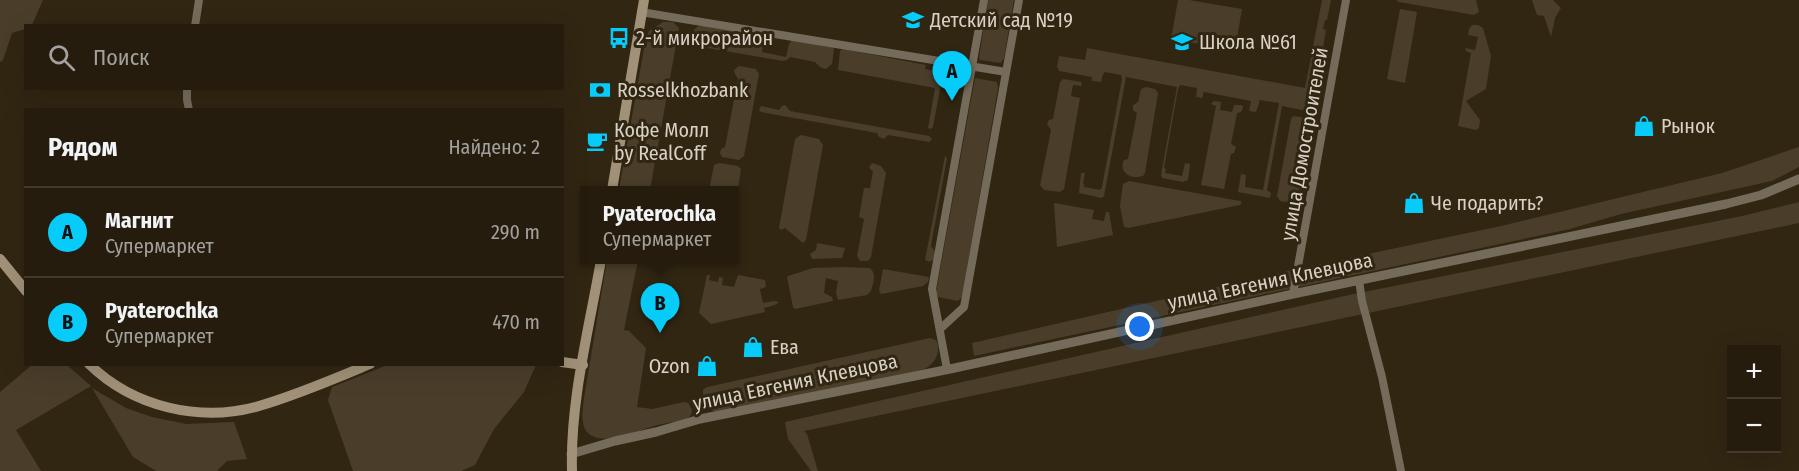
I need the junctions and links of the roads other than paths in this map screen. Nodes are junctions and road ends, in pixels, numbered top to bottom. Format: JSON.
{"nodes":[{"id":1,"x":199,"y":0,"type":"edge"},
{"id":2,"x":644,"y":0,"type":"edge"},
{"id":3,"x":984,"y":0,"type":"edge"},
{"id":4,"x":1019,"y":0,"type":"edge"},
{"id":5,"x":1346,"y":0,"type":"edge"},
{"id":6,"x":641,"y":12,"type":"junction"},
{"id":7,"x":195,"y":24,"type":"edge"},
{"id":8,"x":972,"y":67,"type":"junction"},
{"id":9,"x":1006,"y":72,"type":"junction"},
{"id":10,"x":187,"y":90,"type":"edge"},
{"id":11,"x":189,"y":108,"type":"edge"},
{"id":12,"x":1799,"y":179,"type":"edge"},
{"id":13,"x":613,"y":186,"type":"edge"},
{"id":14,"x":0,"y":259,"type":"edge"},
{"id":15,"x":600,"y":264,"type":"edge"},
{"id":16,"x":1359,"y":280,"type":"junction"},
{"id":17,"x":24,"y":289,"type":"edge"},
{"id":18,"x":1293,"y":294,"type":"junction"},
{"id":19,"x":940,"y":329,"type":"junction"},
{"id":20,"x":564,"y":362,"type":"edge"},
{"id":21,"x":583,"y":365,"type":"junction"},
{"id":22,"x":91,"y":366,"type":"edge"},
{"id":23,"x":365,"y":366,"type":"edge"},
{"id":24,"x":947,"y":369,"type":"junction"},
{"id":25,"x":571,"y":454,"type":"junction"},
{"id":26,"x":572,"y":471,"type":"edge"},
{"id":27,"x":1401,"y":471,"type":"edge"}],
"edges":[{"from":1,"to":7,"type":"street"},
{"from":2,"to":6,"type":"main road"},
{"from":3,"to":8,"type":"street"},
{"from":4,"to":9,"type":"street"},
{"from":5,"to":18,"type":"street","name":"улица Домостроителей"},
{"from":6,"to":8,"type":"street"},
{"from":6,"to":13,"type":"main road"},
{"from":8,"to":9,"type":"street"},
{"from":8,"to":19,"type":"street"},
{"from":9,"to":19,"type":"street"},
{"from":10,"to":11,"type":"street"},
{"from":12,"to":16,"type":"street","name":"улица Евгения Клевцова"},
{"from":14,"to":17,"type":"main road"},
{"from":15,"to":21,"type":"main road"},
{"from":16,"to":18,"type":"street","name":"улица Евгения Клевцова"},
{"from":16,"to":27,"type":"street"},
{"from":18,"to":24,"type":"street","name":"улица Евгения Клевцова"},
{"from":19,"to":24,"type":"street"},
{"from":20,"to":21,"type":"main road"},
{"from":21,"to":25,"type":"main road"},
{"from":22,"to":23,"type":"main road"},
{"from":24,"to":25,"type":"street","name":"улица Евгения Клевцова"},
{"from":25,"to":26,"type":"main road"}]}
